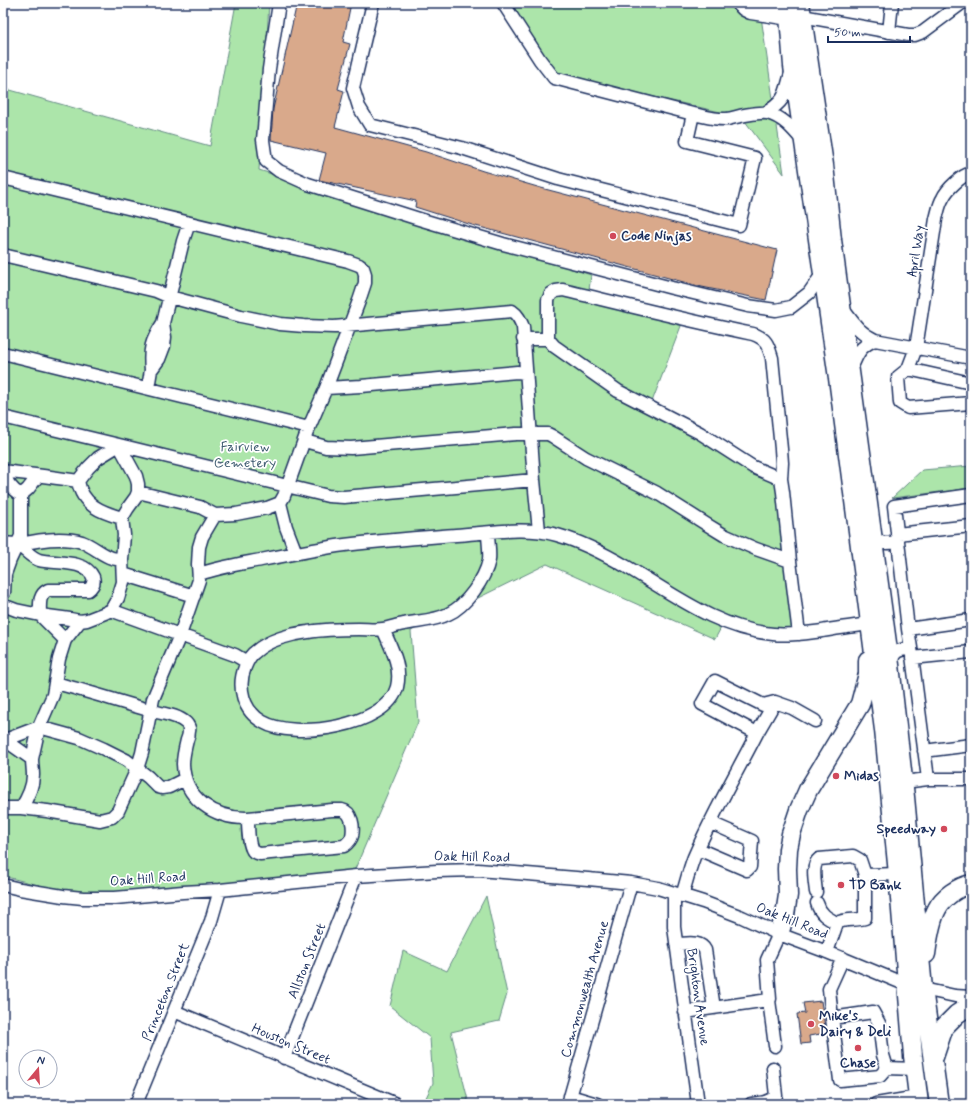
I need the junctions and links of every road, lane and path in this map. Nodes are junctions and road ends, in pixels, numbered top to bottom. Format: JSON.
{"nodes":[{"id":1,"x":280,"y":3,"type":"edge"},
{"id":2,"x":373,"y":3,"type":"edge"},
{"id":3,"x":503,"y":3,"type":"edge"},
{"id":4,"x":741,"y":3,"type":"edge"},
{"id":5,"x":892,"y":3,"type":"edge"},
{"id":6,"x":962,"y":3,"type":"edge"},
{"id":7,"x":794,"y":10,"type":"edge"},
{"id":8,"x":889,"y":32,"type":"junction"},
{"id":9,"x":793,"y":66,"type":"junction"},
{"id":10,"x":765,"y":113,"type":"junction"},
{"id":11,"x":693,"y":114,"type":"junction"},
{"id":12,"x":805,"y":144,"type":"junction"},
{"id":13,"x":971,"y":173,"type":"edge"},
{"id":14,"x":3,"y":178,"type":"edge"},
{"id":15,"x":189,"y":223,"type":"junction"},
{"id":16,"x":3,"y":255,"type":"edge"},
{"id":17,"x":823,"y":273,"type":"junction"},
{"id":18,"x":170,"y":297,"type":"junction"},
{"id":19,"x":841,"y":307,"type":"junction"},
{"id":20,"x":350,"y":325,"type":"junction"},
{"id":21,"x":524,"y":338,"type":"junction"},
{"id":22,"x":548,"y":339,"type":"junction"},
{"id":23,"x":875,"y":340,"type":"junction"},
{"id":24,"x":916,"y":348,"type":"junction"},
{"id":25,"x":3,"y":353,"type":"edge"},
{"id":26,"x":971,"y":358,"type":"edge"},
{"id":27,"x":908,"y":369,"type":"junction"},
{"id":28,"x":526,"y":372,"type":"junction"},
{"id":29,"x":850,"y":372,"type":"junction"},
{"id":30,"x":971,"y":383,"type":"edge"},
{"id":31,"x":148,"y":388,"type":"junction"},
{"id":32,"x":326,"y":388,"type":"junction"},
{"id":33,"x":971,"y":403,"type":"edge"},
{"id":34,"x":3,"y":417,"type":"edge"},
{"id":35,"x":309,"y":428,"type":"junction"},
{"id":36,"x":531,"y":435,"type":"junction"},
{"id":37,"x":305,"y":440,"type":"junction"},
{"id":38,"x":118,"y":445,"type":"junction"},
{"id":39,"x":3,"y":471,"type":"edge"},
{"id":40,"x":38,"y":476,"type":"junction"},
{"id":41,"x":780,"y":479,"type":"junction"},
{"id":42,"x":534,"y":480,"type":"junction"},
{"id":43,"x":78,"y":481,"type":"junction"},
{"id":44,"x":287,"y":486,"type":"junction"},
{"id":45,"x":138,"y":492,"type":"junction"},
{"id":46,"x":21,"y":494,"type":"junction"},
{"id":47,"x":971,"y":495,"type":"edge"},
{"id":48,"x":280,"y":504,"type":"junction"},
{"id":49,"x":215,"y":515,"type":"junction"},
{"id":50,"x":122,"y":518,"type":"junction"},
{"id":51,"x":971,"y":526,"type":"edge"},
{"id":52,"x":539,"y":531,"type":"junction"},
{"id":53,"x":872,"y":531,"type":"junction"},
{"id":54,"x":488,"y":533,"type":"junction"},
{"id":55,"x":897,"y":538,"type":"junction"},
{"id":56,"x":3,"y":543,"type":"edge"},
{"id":57,"x":17,"y":544,"type":"junction"},
{"id":58,"x":885,"y":544,"type":"junction"},
{"id":59,"x":296,"y":553,"type":"junction"},
{"id":60,"x":122,"y":560,"type":"junction"},
{"id":61,"x":790,"y":561,"type":"junction"},
{"id":62,"x":876,"y":562,"type":"junction"},
{"id":63,"x":123,"y":574,"type":"junction"},
{"id":64,"x":200,"y":574,"type":"junction"},
{"id":65,"x":3,"y":593,"type":"edge"},
{"id":66,"x":194,"y":596,"type":"junction"},
{"id":67,"x":111,"y":610,"type":"junction"},
{"id":68,"x":5,"y":613,"type":"edge"},
{"id":69,"x":40,"y":615,"type":"junction"},
{"id":70,"x":971,"y":620,"type":"edge"},
{"id":71,"x":80,"y":621,"type":"junction"},
{"id":72,"x":870,"y":624,"type":"junction"},
{"id":73,"x":383,"y":629,"type":"junction"},
{"id":74,"x":908,"y":629,"type":"junction"},
{"id":75,"x":799,"y":634,"type":"junction"},
{"id":76,"x":180,"y":635,"type":"junction"},
{"id":77,"x":65,"y":640,"type":"junction"},
{"id":78,"x":902,"y":649,"type":"junction"},
{"id":79,"x":971,"y":652,"type":"edge"},
{"id":80,"x":247,"y":662,"type":"junction"},
{"id":81,"x":55,"y":683,"type":"junction"},
{"id":82,"x":775,"y":702,"type":"junction"},
{"id":83,"x":151,"y":711,"type":"junction"},
{"id":84,"x":815,"y":721,"type":"dead end"},
{"id":85,"x":39,"y":726,"type":"junction"},
{"id":86,"x":757,"y":733,"type":"junction"},
{"id":87,"x":4,"y":740,"type":"edge"},
{"id":88,"x":971,"y":745,"type":"edge"},
{"id":89,"x":924,"y":751,"type":"junction"},
{"id":90,"x":32,"y":759,"type":"junction"},
{"id":91,"x":137,"y":769,"type":"junction"},
{"id":92,"x":185,"y":779,"type":"junction"},
{"id":93,"x":928,"y":779,"type":"junction"},
{"id":94,"x":971,"y":779,"type":"edge"},
{"id":95,"x":904,"y":782,"type":"junction"},
{"id":96,"x":3,"y":808,"type":"edge"},
{"id":97,"x":20,"y":808,"type":"junction"},
{"id":98,"x":248,"y":818,"type":"junction"},
{"id":99,"x":711,"y":823,"type":"junction"},
{"id":100,"x":698,"y":849,"type":"junction"},
{"id":101,"x":898,"y":874,"type":"junction"},
{"id":102,"x":865,"y":875,"type":"junction"},
{"id":103,"x":356,"y":876,"type":"junction"},
{"id":104,"x":631,"y":883,"type":"junction"},
{"id":105,"x":971,"y":884,"type":"edge"},
{"id":106,"x":3,"y":885,"type":"edge"},
{"id":107,"x":220,"y":890,"type":"junction"},
{"id":108,"x":678,"y":894,"type":"junction"},
{"id":109,"x":836,"y":923,"type":"junction"},
{"id":110,"x":779,"y":934,"type":"junction"},
{"id":111,"x":676,"y":944,"type":"junction"},
{"id":112,"x":827,"y":952,"type":"junction"},
{"id":113,"x":843,"y":958,"type":"junction"},
{"id":114,"x":915,"y":987,"type":"junction"},
{"id":115,"x":971,"y":997,"type":"edge"},
{"id":116,"x":769,"y":1000,"type":"junction"},
{"id":117,"x":971,"y":1005,"type":"edge"},
{"id":118,"x":714,"y":1008,"type":"junction"},
{"id":119,"x":174,"y":1011,"type":"junction"},
{"id":120,"x":685,"y":1012,"type":"junction"},
{"id":121,"x":832,"y":1018,"type":"junction"},
{"id":122,"x":776,"y":1046,"type":"dead end"},
{"id":123,"x":284,"y":1058,"type":"junction"},
{"id":124,"x":933,"y":1060,"type":"junction"},
{"id":125,"x":773,"y":1068,"type":"dead end"},
{"id":126,"x":887,"y":1068,"type":"junction"},
{"id":127,"x":915,"y":1069,"type":"junction"},
{"id":128,"x":569,"y":1100,"type":"edge"},
{"id":129,"x":919,"y":1100,"type":"edge"},
{"id":130,"x":136,"y":1104,"type":"edge"},
{"id":131,"x":396,"y":1104,"type":"edge"},
{"id":132,"x":597,"y":1104,"type":"edge"},
{"id":133,"x":698,"y":1104,"type":"edge"},
{"id":134,"x":751,"y":1104,"type":"edge"},
{"id":135,"x":876,"y":1104,"type":"edge"},
{"id":136,"x":939,"y":1104,"type":"edge"}],
"edges":[{"from":1,"to":17,"type":"street"},
{"from":2,"to":11,"type":"street"},
{"from":3,"to":11,"type":"street"},
{"from":4,"to":7,"type":"highway"},
{"from":5,"to":8,"type":"street"},
{"from":6,"to":8,"type":"street"},
{"from":7,"to":8,"type":"street"},
{"from":7,"to":9,"type":"highway"},
{"from":7,"to":19,"type":"highway"},
{"from":9,"to":10,"type":"street"},
{"from":9,"to":12,"type":"highway"},
{"from":10,"to":11,"type":"street"},
{"from":10,"to":12,"type":"street"},
{"from":12,"to":17,"type":"highway"},
{"from":13,"to":24,"type":"street","name":"April Way"},
{"from":14,"to":15,"type":"street"},
{"from":15,"to":18,"type":"street"},
{"from":15,"to":20,"type":"street"},
{"from":16,"to":18,"type":"street"},
{"from":17,"to":72,"type":"highway"},
{"from":18,"to":20,"type":"street"},
{"from":18,"to":31,"type":"street"},
{"from":19,"to":23,"type":"street"},
{"from":19,"to":29,"type":"highway"},
{"from":20,"to":21,"type":"street"},
{"from":20,"to":32,"type":"street"},
{"from":21,"to":22,"type":"street"},
{"from":21,"to":28,"type":"street"},
{"from":22,"to":41,"type":"street"},
{"from":22,"to":41,"type":"street"},
{"from":23,"to":24,"type":"street"},
{"from":23,"to":29,"type":"street"},
{"from":24,"to":26,"type":"street"},
{"from":24,"to":27,"type":"street","name":"April Way"},
{"from":25,"to":31,"type":"street"},
{"from":27,"to":30,"type":"street"},
{"from":27,"to":33,"type":"street","name":"April Way"},
{"from":28,"to":32,"type":"street"},
{"from":28,"to":36,"type":"street"},
{"from":29,"to":53,"type":"highway"},
{"from":31,"to":35,"type":"street"},
{"from":32,"to":35,"type":"street"},
{"from":34,"to":38,"type":"street"},
{"from":35,"to":37,"type":"street"},
{"from":36,"to":37,"type":"street"},
{"from":36,"to":42,"type":"street"},
{"from":36,"to":61,"type":"street"},
{"from":37,"to":44,"type":"street"},
{"from":38,"to":43,"type":"street"},
{"from":38,"to":44,"type":"street"},
{"from":38,"to":45,"type":"street"},
{"from":39,"to":40,"type":"street"},
{"from":39,"to":46,"type":"street"},
{"from":40,"to":43,"type":"street"},
{"from":40,"to":46,"type":"street"},
{"from":41,"to":61,"type":"street"},
{"from":42,"to":44,"type":"street"},
{"from":42,"to":52,"type":"street"},
{"from":43,"to":50,"type":"street"},
{"from":44,"to":48,"type":"street"},
{"from":45,"to":49,"type":"street"},
{"from":45,"to":50,"type":"street"},
{"from":46,"to":57,"type":"street"},
{"from":47,"to":55,"type":"street"},
{"from":48,"to":49,"type":"street"},
{"from":48,"to":59,"type":"street"},
{"from":49,"to":64,"type":"street"},
{"from":50,"to":60,"type":"street"},
{"from":51,"to":55,"type":"street"},
{"from":52,"to":54,"type":"street"},
{"from":52,"to":75,"type":"street"},
{"from":53,"to":58,"type":"street"},
{"from":53,"to":62,"type":"highway"},
{"from":54,"to":59,"type":"street"},
{"from":54,"to":73,"type":"street"},
{"from":55,"to":58,"type":"street"},
{"from":55,"to":74,"type":"street"},
{"from":56,"to":57,"type":"street"},
{"from":57,"to":60,"type":"street"},
{"from":57,"to":65,"type":"street"},
{"from":57,"to":69,"type":"street"},
{"from":58,"to":62,"type":"street"},
{"from":59,"to":64,"type":"street"},
{"from":60,"to":63,"type":"street"},
{"from":61,"to":75,"type":"street"},
{"from":62,"to":78,"type":"highway"},
{"from":63,"to":66,"type":"street"},
{"from":63,"to":67,"type":"street"},
{"from":64,"to":66,"type":"street"},
{"from":65,"to":68,"type":"street"},
{"from":66,"to":76,"type":"street"},
{"from":67,"to":71,"type":"street"},
{"from":67,"to":76,"type":"street"},
{"from":68,"to":69,"type":"street"},
{"from":69,"to":71,"type":"street"},
{"from":69,"to":77,"type":"street"},
{"from":70,"to":74,"type":"street"},
{"from":71,"to":77,"type":"street"},
{"from":72,"to":75,"type":"street"},
{"from":72,"to":101,"type":"highway"},
{"from":72,"to":110,"type":"highway"},
{"from":73,"to":80,"type":"street"},
{"from":73,"to":80,"type":"street"},
{"from":74,"to":78,"type":"street"},
{"from":76,"to":80,"type":"street"},
{"from":76,"to":83,"type":"street"},
{"from":77,"to":81,"type":"street"},
{"from":78,"to":79,"type":"street"},
{"from":78,"to":89,"type":"street"},
{"from":78,"to":95,"type":"highway"},
{"from":81,"to":83,"type":"street"},
{"from":81,"to":85,"type":"street"},
{"from":82,"to":84,"type":"street"},
{"from":82,"to":86,"type":"street","name":"Brighton Avenue"},
{"from":82,"to":86,"type":"street"},
{"from":83,"to":91,"type":"street"},
{"from":83,"to":92,"type":"street"},
{"from":85,"to":87,"type":"street"},
{"from":85,"to":90,"type":"street"},
{"from":85,"to":91,"type":"street"},
{"from":86,"to":99,"type":"street","name":"Brighton Avenue"},
{"from":87,"to":90,"type":"street"},
{"from":88,"to":89,"type":"street"},
{"from":89,"to":93,"type":"street"},
{"from":90,"to":97,"type":"street"},
{"from":91,"to":92,"type":"street"},
{"from":91,"to":97,"type":"street"},
{"from":92,"to":98,"type":"street"},
{"from":93,"to":94,"type":"street"},
{"from":93,"to":95,"type":"street"},
{"from":95,"to":114,"type":"highway"},
{"from":96,"to":97,"type":"street"},
{"from":98,"to":98,"type":"street"},
{"from":99,"to":100,"type":"street","name":"Brighton Avenue"},
{"from":99,"to":100,"type":"street"},
{"from":100,"to":108,"type":"street","name":"Brighton Avenue"},
{"from":101,"to":102,"type":"street"},
{"from":101,"to":114,"type":"highway"},
{"from":102,"to":109,"type":"street"},
{"from":102,"to":109,"type":"street"},
{"from":103,"to":104,"type":"street","name":"Oak Hill Road"},
{"from":103,"to":107,"type":"street","name":"Oak Hill Road"},
{"from":103,"to":123,"type":"street","name":"Allston Street"},
{"from":104,"to":108,"type":"street","name":"Oak Hill Road"},
{"from":104,"to":128,"type":"street","name":"Commonwealth Avenue"},
{"from":105,"to":114,"type":"highway"},
{"from":106,"to":107,"type":"street","name":"Oak Hill Road"},
{"from":107,"to":119,"type":"street","name":"Princeton Street"},
{"from":108,"to":110,"type":"street","name":"Oak Hill Road"},
{"from":108,"to":111,"type":"street","name":"Brighton Avenue"},
{"from":109,"to":112,"type":"street"},
{"from":110,"to":112,"type":"street","name":"Oak Hill Road"},
{"from":110,"to":116,"type":"street"},
{"from":111,"to":118,"type":"street"},
{"from":111,"to":120,"type":"street","name":"Brighton Avenue"},
{"from":112,"to":113,"type":"street","name":"Oak Hill Road"},
{"from":113,"to":114,"type":"street","name":"Oak Hill Road"},
{"from":113,"to":121,"type":"street"},
{"from":114,"to":115,"type":"street","name":"Oak Hill Road"},
{"from":114,"to":124,"type":"highway"},
{"from":114,"to":127,"type":"highway"},
{"from":116,"to":118,"type":"street"},
{"from":116,"to":122,"type":"street"},
{"from":117,"to":124,"type":"highway"},
{"from":118,"to":120,"type":"street"},
{"from":119,"to":123,"type":"street","name":"Houston Street"},
{"from":119,"to":130,"type":"street","name":"Princeton Street"},
{"from":120,"to":133,"type":"street","name":"Brighton Avenue"},
{"from":121,"to":126,"type":"street"},
{"from":121,"to":126,"type":"street"},
{"from":123,"to":131,"type":"street","name":"Houston Street"},
{"from":124,"to":136,"type":"highway"},
{"from":125,"to":134,"type":"street"},
{"from":126,"to":127,"type":"street"},
{"from":127,"to":129,"type":"highway"},
{"from":128,"to":132,"type":"street"},
{"from":129,"to":135,"type":"street"}]}
